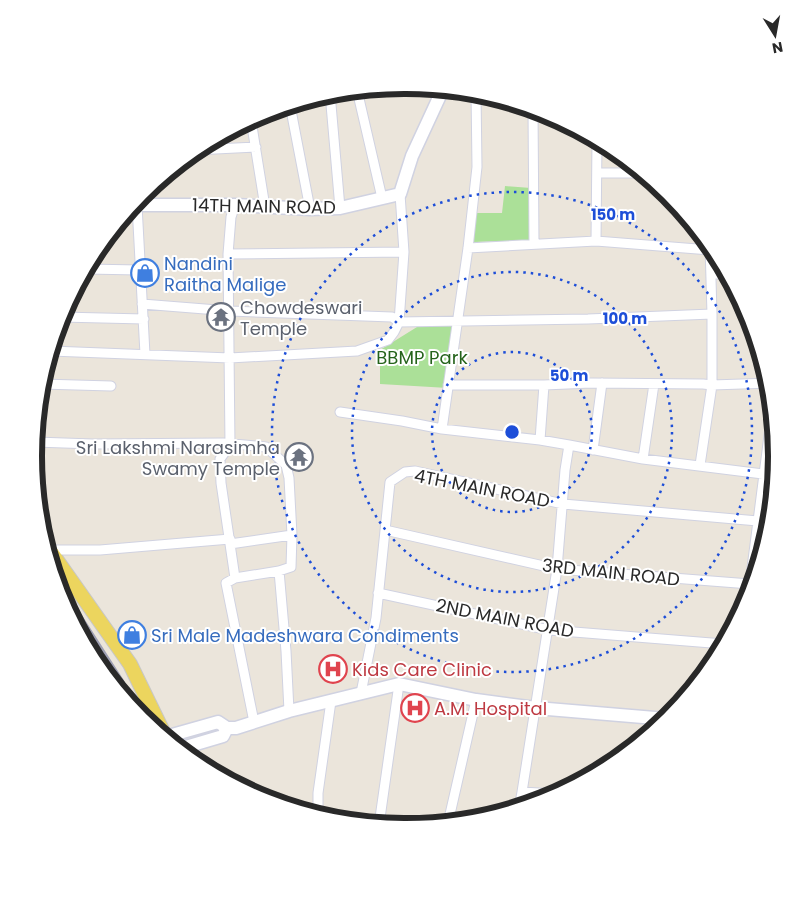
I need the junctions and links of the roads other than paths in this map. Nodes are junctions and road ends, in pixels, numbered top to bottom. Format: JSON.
{"nodes":[{"id":1,"x":440,"y":95,"type":"edge"},
{"id":2,"x":359,"y":97,"type":"edge"},
{"id":3,"x":476,"y":100,"type":"edge"},
{"id":4,"x":331,"y":101,"type":"edge"},
{"id":5,"x":291,"y":112,"type":"edge"},
{"id":6,"x":534,"y":117,"type":"edge"},
{"id":7,"x":252,"y":127,"type":"edge"},
{"id":8,"x":256,"y":147,"type":"junction"},
{"id":9,"x":213,"y":149,"type":"edge"},
{"id":10,"x":597,"y":149,"type":"edge"},
{"id":11,"x":597,"y":173,"type":"junction"},
{"id":12,"x":632,"y":173,"type":"edge"},
{"id":13,"x":400,"y":194,"type":"junction"},
{"id":14,"x":382,"y":198,"type":"junction"},
{"id":15,"x":144,"y":205,"type":"edge"},
{"id":16,"x":235,"y":205,"type":"junction"},
{"id":17,"x":265,"y":207,"type":"junction"},
{"id":18,"x":340,"y":208,"type":"junction"},
{"id":19,"x":310,"y":209,"type":"junction"},
{"id":20,"x":136,"y":213,"type":"edge"},
{"id":21,"x":596,"y":241,"type":"junction"},
{"id":22,"x":534,"y":244,"type":"junction"},
{"id":23,"x":701,"y":247,"type":"edge"},
{"id":24,"x":468,"y":248,"type":"junction"},
{"id":25,"x":404,"y":252,"type":"junction"},
{"id":26,"x":228,"y":254,"type":"junction"},
{"id":27,"x":711,"y":262,"type":"edge"},
{"id":28,"x":95,"y":269,"type":"edge"},
{"id":29,"x":139,"y":270,"type":"junction"},
{"id":30,"x":711,"y":274,"type":"junction"},
{"id":31,"x":718,"y":274,"type":"edge"},
{"id":32,"x":142,"y":304,"type":"junction"},
{"id":33,"x":230,"y":311,"type":"junction"},
{"id":34,"x":712,"y":314,"type":"junction"},
{"id":35,"x":70,"y":316,"type":"edge"},
{"id":36,"x":144,"y":319,"type":"junction"},
{"id":37,"x":458,"y":321,"type":"junction"},
{"id":38,"x":399,"y":322,"type":"junction"},
{"id":39,"x":58,"y":351,"type":"edge"},
{"id":40,"x":145,"y":354,"type":"junction"},
{"id":41,"x":230,"y":358,"type":"junction"},
{"id":42,"x":602,"y":383,"type":"junction"},
{"id":43,"x":761,"y":383,"type":"edge"},
{"id":44,"x":49,"y":384,"type":"edge"},
{"id":45,"x":654,"y":384,"type":"junction"},
{"id":46,"x":448,"y":385,"type":"junction"},
{"id":47,"x":544,"y":385,"type":"junction"},
{"id":48,"x":712,"y":385,"type":"junction"},
{"id":49,"x":111,"y":386,"type":"dead end"},
{"id":50,"x":340,"y":412,"type":"dead end"},
{"id":51,"x":442,"y":428,"type":"junction"},
{"id":52,"x":540,"y":440,"type":"junction"},
{"id":53,"x":43,"y":442,"type":"edge"},
{"id":54,"x":767,"y":443,"type":"edge"},
{"id":55,"x":230,"y":445,"type":"junction"},
{"id":56,"x":569,"y":445,"type":"junction"},
{"id":57,"x":594,"y":450,"type":"junction"},
{"id":58,"x":642,"y":460,"type":"junction"},
{"id":59,"x":700,"y":465,"type":"junction"},
{"id":60,"x":763,"y":474,"type":"junction"},
{"id":61,"x":563,"y":504,"type":"junction"},
{"id":62,"x":758,"y":521,"type":"junction"},
{"id":63,"x":385,"y":530,"type":"junction"},
{"id":64,"x":292,"y":535,"type":"junction"},
{"id":65,"x":230,"y":541,"type":"junction"},
{"id":66,"x":54,"y":547,"type":"edge"},
{"id":67,"x":754,"y":554,"type":"edge"},
{"id":68,"x":59,"y":562,"type":"edge"},
{"id":69,"x":557,"y":570,"type":"junction"},
{"id":70,"x":279,"y":571,"type":"junction"},
{"id":71,"x":235,"y":578,"type":"junction"},
{"id":72,"x":744,"y":584,"type":"edge"},
{"id":73,"x":378,"y":593,"type":"junction"},
{"id":74,"x":549,"y":630,"type":"junction"},
{"id":75,"x":715,"y":643,"type":"edge"},
{"id":76,"x":399,"y":684,"type":"junction"},
{"id":77,"x":361,"y":692,"type":"junction"},
{"id":78,"x":476,"y":700,"type":"junction"},
{"id":79,"x":331,"y":701,"type":"junction"},
{"id":80,"x":536,"y":708,"type":"junction"},
{"id":81,"x":290,"y":711,"type":"junction"},
{"id":82,"x":655,"y":718,"type":"edge"},
{"id":83,"x":157,"y":720,"type":"edge"},
{"id":84,"x":254,"y":722,"type":"junction"},
{"id":85,"x":227,"y":728,"type":"junction"},
{"id":86,"x":173,"y":735,"type":"edge"},
{"id":87,"x":188,"y":746,"type":"edge"},
{"id":88,"x":522,"y":792,"type":"junction"},
{"id":89,"x":539,"y":793,"type":"edge"},
{"id":90,"x":521,"y":799,"type":"edge"},
{"id":91,"x":319,"y":808,"type":"edge"},
{"id":92,"x":450,"y":815,"type":"edge"},
{"id":93,"x":379,"y":818,"type":"edge"}],
"edges":[{"from":1,"to":13,"type":"main road"},
{"from":2,"to":14,"type":"street"},
{"from":3,"to":24,"type":"street"},
{"from":4,"to":18,"type":"street"},
{"from":5,"to":19,"type":"street"},
{"from":6,"to":22,"type":"street"},
{"from":7,"to":8,"type":"street"},
{"from":8,"to":9,"type":"street"},
{"from":8,"to":17,"type":"street"},
{"from":10,"to":11,"type":"street"},
{"from":11,"to":12,"type":"street"},
{"from":11,"to":21,"type":"street"},
{"from":13,"to":14,"type":"main road","name":"14TH MAIN ROAD"},
{"from":13,"to":25,"type":"street"},
{"from":14,"to":18,"type":"main road","name":"14TH MAIN ROAD"},
{"from":15,"to":16,"type":"main road","name":"14TH MAIN ROAD"},
{"from":16,"to":17,"type":"main road","name":"14TH MAIN ROAD"},
{"from":16,"to":26,"type":"street"},
{"from":17,"to":19,"type":"main road","name":"14TH MAIN ROAD"},
{"from":18,"to":19,"type":"main road","name":"14TH MAIN ROAD"},
{"from":20,"to":29,"type":"street"},
{"from":21,"to":22,"type":"street"},
{"from":21,"to":23,"type":"street"},
{"from":22,"to":24,"type":"street"},
{"from":24,"to":37,"type":"street"},
{"from":25,"to":26,"type":"street"},
{"from":25,"to":38,"type":"street"},
{"from":26,"to":33,"type":"street"},
{"from":27,"to":30,"type":"street"},
{"from":28,"to":29,"type":"street"},
{"from":29,"to":32,"type":"street"},
{"from":30,"to":31,"type":"street"},
{"from":30,"to":34,"type":"street"},
{"from":32,"to":33,"type":"street"},
{"from":32,"to":36,"type":"street"},
{"from":33,"to":38,"type":"street"},
{"from":33,"to":41,"type":"street"},
{"from":34,"to":37,"type":"street"},
{"from":34,"to":48,"type":"street"},
{"from":35,"to":36,"type":"street"},
{"from":36,"to":40,"type":"street"},
{"from":37,"to":38,"type":"street"},
{"from":37,"to":46,"type":"street"},
{"from":38,"to":41,"type":"street"},
{"from":39,"to":40,"type":"street"},
{"from":40,"to":41,"type":"street"},
{"from":41,"to":55,"type":"street"},
{"from":42,"to":45,"type":"street"},
{"from":42,"to":47,"type":"street"},
{"from":42,"to":57,"type":"street"},
{"from":43,"to":48,"type":"street"},
{"from":44,"to":49,"type":"street"},
{"from":45,"to":48,"type":"street"},
{"from":45,"to":58,"type":"street"},
{"from":46,"to":47,"type":"street"},
{"from":46,"to":51,"type":"street"},
{"from":47,"to":52,"type":"street"},
{"from":48,"to":59,"type":"street"},
{"from":50,"to":51,"type":"street"},
{"from":51,"to":52,"type":"street"},
{"from":52,"to":56,"type":"street"},
{"from":53,"to":55,"type":"street"},
{"from":54,"to":60,"type":"street"},
{"from":55,"to":64,"type":"street"},
{"from":55,"to":65,"type":"street"},
{"from":56,"to":57,"type":"street"},
{"from":56,"to":61,"type":"street"},
{"from":57,"to":58,"type":"street"},
{"from":58,"to":59,"type":"street"},
{"from":59,"to":60,"type":"street"},
{"from":60,"to":62,"type":"street"},
{"from":61,"to":62,"type":"street","name":"4TH MAIN ROAD"},
{"from":61,"to":63,"type":"street","name":"4TH MAIN ROAD"},
{"from":61,"to":69,"type":"street"},
{"from":62,"to":67,"type":"street"},
{"from":63,"to":69,"type":"street","name":"3RD MAIN ROAD"},
{"from":63,"to":73,"type":"street","name":"4TH MAIN ROAD"},
{"from":64,"to":65,"type":"street"},
{"from":64,"to":70,"type":"street"},
{"from":65,"to":66,"type":"street"},
{"from":65,"to":71,"type":"street"},
{"from":68,"to":83,"type":"main road"},
{"from":69,"to":72,"type":"street","name":"3RD MAIN ROAD"},
{"from":69,"to":74,"type":"street"},
{"from":70,"to":71,"type":"street"},
{"from":70,"to":81,"type":"street"},
{"from":71,"to":84,"type":"street"},
{"from":73,"to":74,"type":"street","name":"2ND MAIN ROAD"},
{"from":73,"to":77,"type":"street","name":"4TH MAIN ROAD"},
{"from":74,"to":75,"type":"street","name":"2ND MAIN ROAD"},
{"from":74,"to":80,"type":"street"},
{"from":76,"to":77,"type":"main road"},
{"from":76,"to":78,"type":"main road"},
{"from":76,"to":93,"type":"street"},
{"from":77,"to":79,"type":"main road"},
{"from":78,"to":80,"type":"main road"},
{"from":78,"to":92,"type":"street"},
{"from":79,"to":81,"type":"main road"},
{"from":79,"to":91,"type":"street"},
{"from":80,"to":82,"type":"main road"},
{"from":80,"to":88,"type":"street"},
{"from":81,"to":84,"type":"main road"},
{"from":84,"to":85,"type":"main road"},
{"from":85,"to":86,"type":"main road"},
{"from":85,"to":87,"type":"main road"},
{"from":88,"to":89,"type":"street"},
{"from":88,"to":90,"type":"street"}]}
